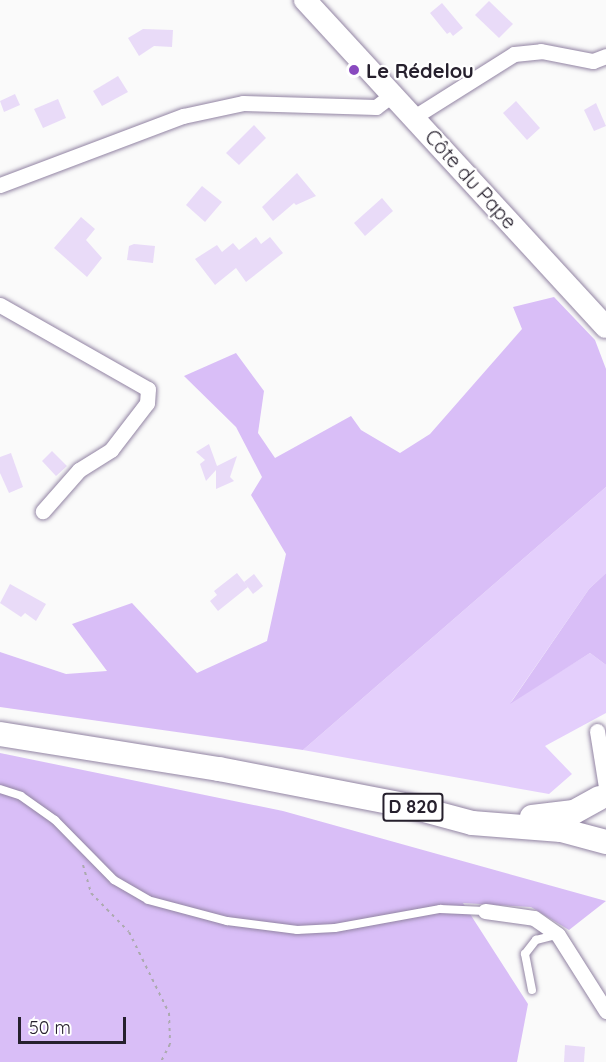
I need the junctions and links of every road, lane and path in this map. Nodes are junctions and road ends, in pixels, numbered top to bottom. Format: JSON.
{"nodes":[{"id":1,"x":305,"y":0,"type":"edge"},
{"id":2,"x":319,"y":0,"type":"edge"},
{"id":3,"x":337,"y":32,"type":"junction"},
{"id":4,"x":606,"y":56,"type":"edge"},
{"id":5,"x":393,"y":94,"type":"junction"},
{"id":6,"x":414,"y":117,"type":"junction"},
{"id":7,"x":0,"y":185,"type":"edge"},
{"id":8,"x":0,"y":305,"type":"edge"},
{"id":9,"x":606,"y":327,"type":"edge"},
{"id":10,"x":43,"y":511,"type":"dead end"},
{"id":11,"x":0,"y":734,"type":"edge"},
{"id":12,"x":606,"y":740,"type":"edge"},
{"id":13,"x":219,"y":769,"type":"junction"},
{"id":14,"x":0,"y":789,"type":"edge"},
{"id":15,"x":604,"y":791,"type":"edge"},
{"id":16,"x":606,"y":837,"type":"edge"},
{"id":17,"x":77,"y":842,"type":"junction"},
{"id":18,"x":606,"y":842,"type":"edge"},
{"id":19,"x":485,"y":911,"type":"joint"},
{"id":20,"x":558,"y":934,"type":"junction"},
{"id":21,"x":532,"y":990,"type":"dead end"},
{"id":22,"x":606,"y":1011,"type":"edge"},
{"id":23,"x":161,"y":1062,"type":"edge"}],
"edges":[{"from":1,"to":3,"type":"main road","name":"Côte du Pape"},
{"from":2,"to":3,"type":"main road","name":"Côte du Pape"},
{"from":3,"to":5,"type":"main road","name":"Côte du Pape"},
{"from":4,"to":6,"type":"street"},
{"from":5,"to":6,"type":"main road","name":"Côte du Pape"},
{"from":5,"to":7,"type":"street"},
{"from":6,"to":9,"type":"main road","name":"Côte du Pape"},
{"from":8,"to":10,"type":"street"},
{"from":11,"to":13,"type":"main road","number":"D 820"},
{"from":12,"to":15,"type":"street"},
{"from":13,"to":15,"type":"main road","number":"D 820"},
{"from":13,"to":18,"type":"main road","number":"D 820"},
{"from":14,"to":17,"type":"lane"},
{"from":15,"to":16,"type":"main road"},
{"from":17,"to":19,"type":"lane"},
{"from":17,"to":23,"type":"path"},
{"from":19,"to":20,"type":"street"},
{"from":20,"to":21,"type":"lane"},
{"from":20,"to":22,"type":"street"}]}
